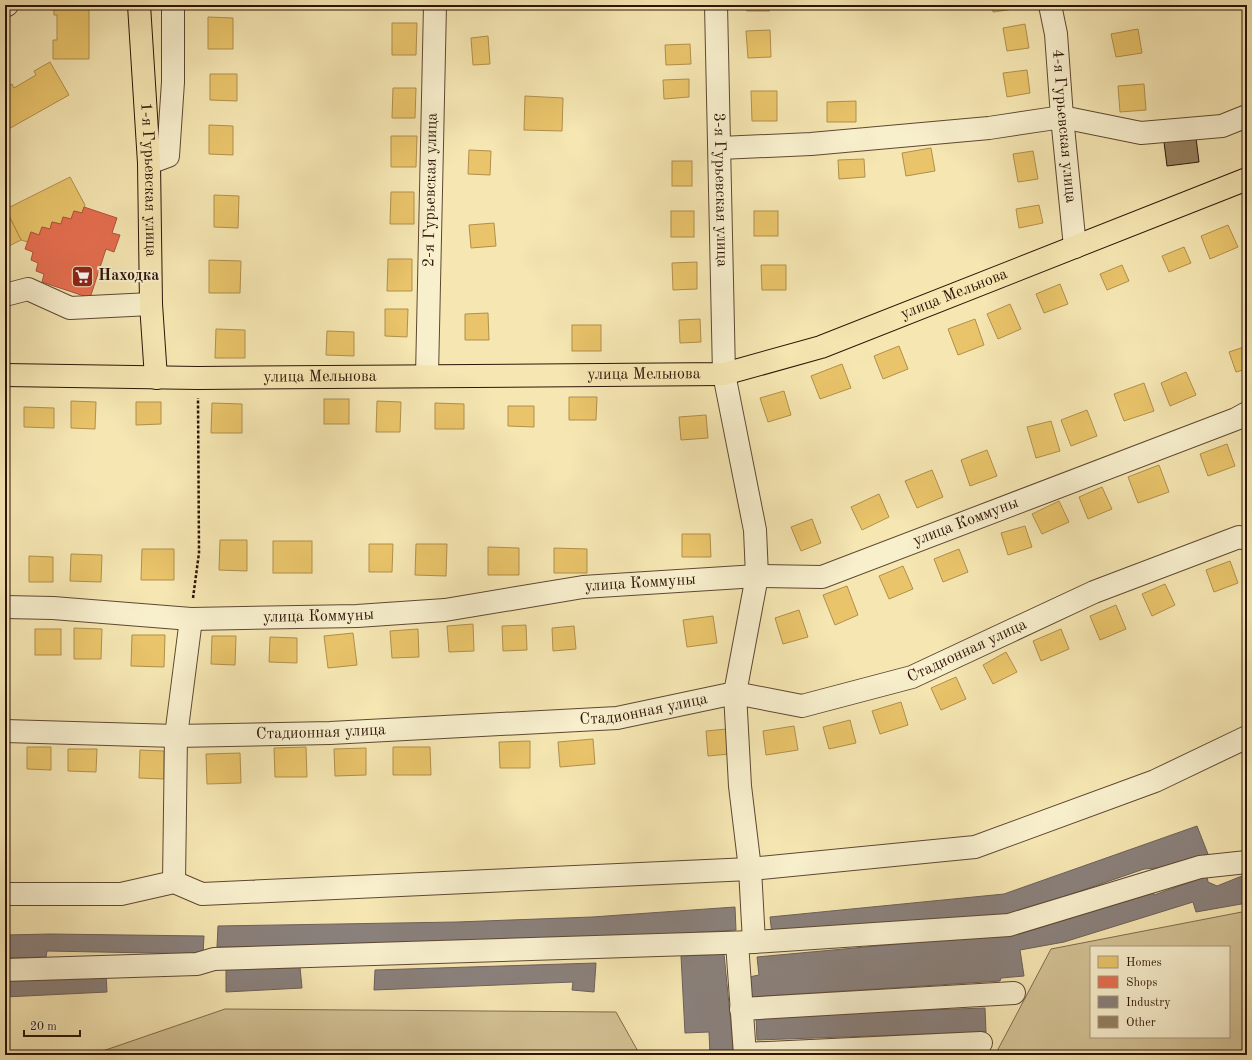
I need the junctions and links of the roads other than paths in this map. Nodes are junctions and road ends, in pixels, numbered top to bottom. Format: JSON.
{"nodes":[{"id":1,"x":139,"y":5,"type":"edge"},
{"id":2,"x":173,"y":5,"type":"edge"},
{"id":3,"x":435,"y":5,"type":"edge"},
{"id":4,"x":716,"y":5,"type":"edge"},
{"id":5,"x":1050,"y":5,"type":"edge"},
{"id":6,"x":1247,"y":116,"type":"edge"},
{"id":7,"x":1062,"y":117,"type":"junction"},
{"id":8,"x":720,"y":148,"type":"junction"},
{"id":9,"x":149,"y":163,"type":"junction"},
{"id":10,"x":1247,"y":179,"type":"edge"},
{"id":11,"x":1075,"y":247,"type":"junction"},
{"id":12,"x":5,"y":294,"type":"edge"},
{"id":13,"x":151,"y":304,"type":"junction"},
{"id":14,"x":724,"y":374,"type":"junction"},
{"id":15,"x":5,"y":375,"type":"edge"},
{"id":16,"x":427,"y":376,"type":"junction"},
{"id":17,"x":156,"y":378,"type":"junction"},
{"id":18,"x":1247,"y":413,"type":"edge"},
{"id":19,"x":1247,"y":539,"type":"edge"},
{"id":20,"x":757,"y":576,"type":"junction"},
{"id":21,"x":5,"y":607,"type":"edge"},
{"id":22,"x":190,"y":619,"type":"junction"},
{"id":23,"x":735,"y":693,"type":"junction"},
{"id":24,"x":5,"y":731,"type":"edge"},
{"id":25,"x":176,"y":736,"type":"junction"},
{"id":26,"x":1247,"y":737,"type":"edge"},
{"id":27,"x":1247,"y":862,"type":"edge"},
{"id":28,"x":750,"y":869,"type":"junction"},
{"id":29,"x":174,"y":882,"type":"junction"},
{"id":30,"x":5,"y":894,"type":"edge"},
{"id":31,"x":745,"y":942,"type":"junction"},
{"id":32,"x":5,"y":970,"type":"edge"},
{"id":33,"x":1014,"y":993,"type":"dead end"},
{"id":34,"x":742,"y":1009,"type":"junction"},
{"id":35,"x":981,"y":1043,"type":"dead end"},
{"id":36,"x":745,"y":1054,"type":"edge"}],
"edges":[{"from":1,"to":9,"type":"main road","name":"1-я Гурьевская улица"},
{"from":2,"to":9,"type":"street"},
{"from":3,"to":16,"type":"street","name":"2-я Гурьевская улица"},
{"from":4,"to":8,"type":"street","name":"3-я Гурьевская улица"},
{"from":5,"to":7,"type":"street","name":"4-я Гурьевская улица"},
{"from":6,"to":7,"type":"street"},
{"from":7,"to":8,"type":"street"},
{"from":7,"to":11,"type":"street","name":"4-я Гурьевская улица"},
{"from":8,"to":14,"type":"street","name":"3-я Гурьевская улица"},
{"from":9,"to":13,"type":"main road","name":"1-я Гурьевская улица"},
{"from":10,"to":11,"type":"main road","name":"улица Мельнова"},
{"from":11,"to":14,"type":"main road","name":"улица Мельнова"},
{"from":12,"to":13,"type":"street"},
{"from":13,"to":17,"type":"main road","name":"1-я Гурьевская улица"},
{"from":14,"to":16,"type":"main road","name":"улица Мельнова"},
{"from":14,"to":20,"type":"street","name":"3-я Гурьевская улица"},
{"from":15,"to":17,"type":"main road","name":"улица Мельнова"},
{"from":16,"to":17,"type":"main road","name":"улица Мельнова"},
{"from":18,"to":20,"type":"street","name":"улица Коммуны"},
{"from":19,"to":23,"type":"street","name":"Стадионная улица"},
{"from":20,"to":22,"type":"street","name":"улица Коммуны"},
{"from":20,"to":23,"type":"street","name":"3-я Гурьевская улица"},
{"from":21,"to":22,"type":"street","name":"улица Коммуны"},
{"from":22,"to":25,"type":"street"},
{"from":23,"to":25,"type":"street","name":"Стадионная улица"},
{"from":23,"to":28,"type":"street","name":"3-я Гурьевская улица"},
{"from":24,"to":25,"type":"street","name":"Стадионная улица"},
{"from":25,"to":29,"type":"street"},
{"from":26,"to":28,"type":"street"},
{"from":27,"to":31,"type":"street"},
{"from":28,"to":29,"type":"street"},
{"from":28,"to":31,"type":"street","name":"3-я Гурьевская улица"},
{"from":29,"to":30,"type":"street"},
{"from":31,"to":32,"type":"street"},
{"from":31,"to":34,"type":"street","name":"3-я Гурьевская улица"},
{"from":33,"to":34,"type":"street"},
{"from":34,"to":36,"type":"street","name":"3-я Гурьевская улица"},
{"from":35,"to":36,"type":"street"}]}
